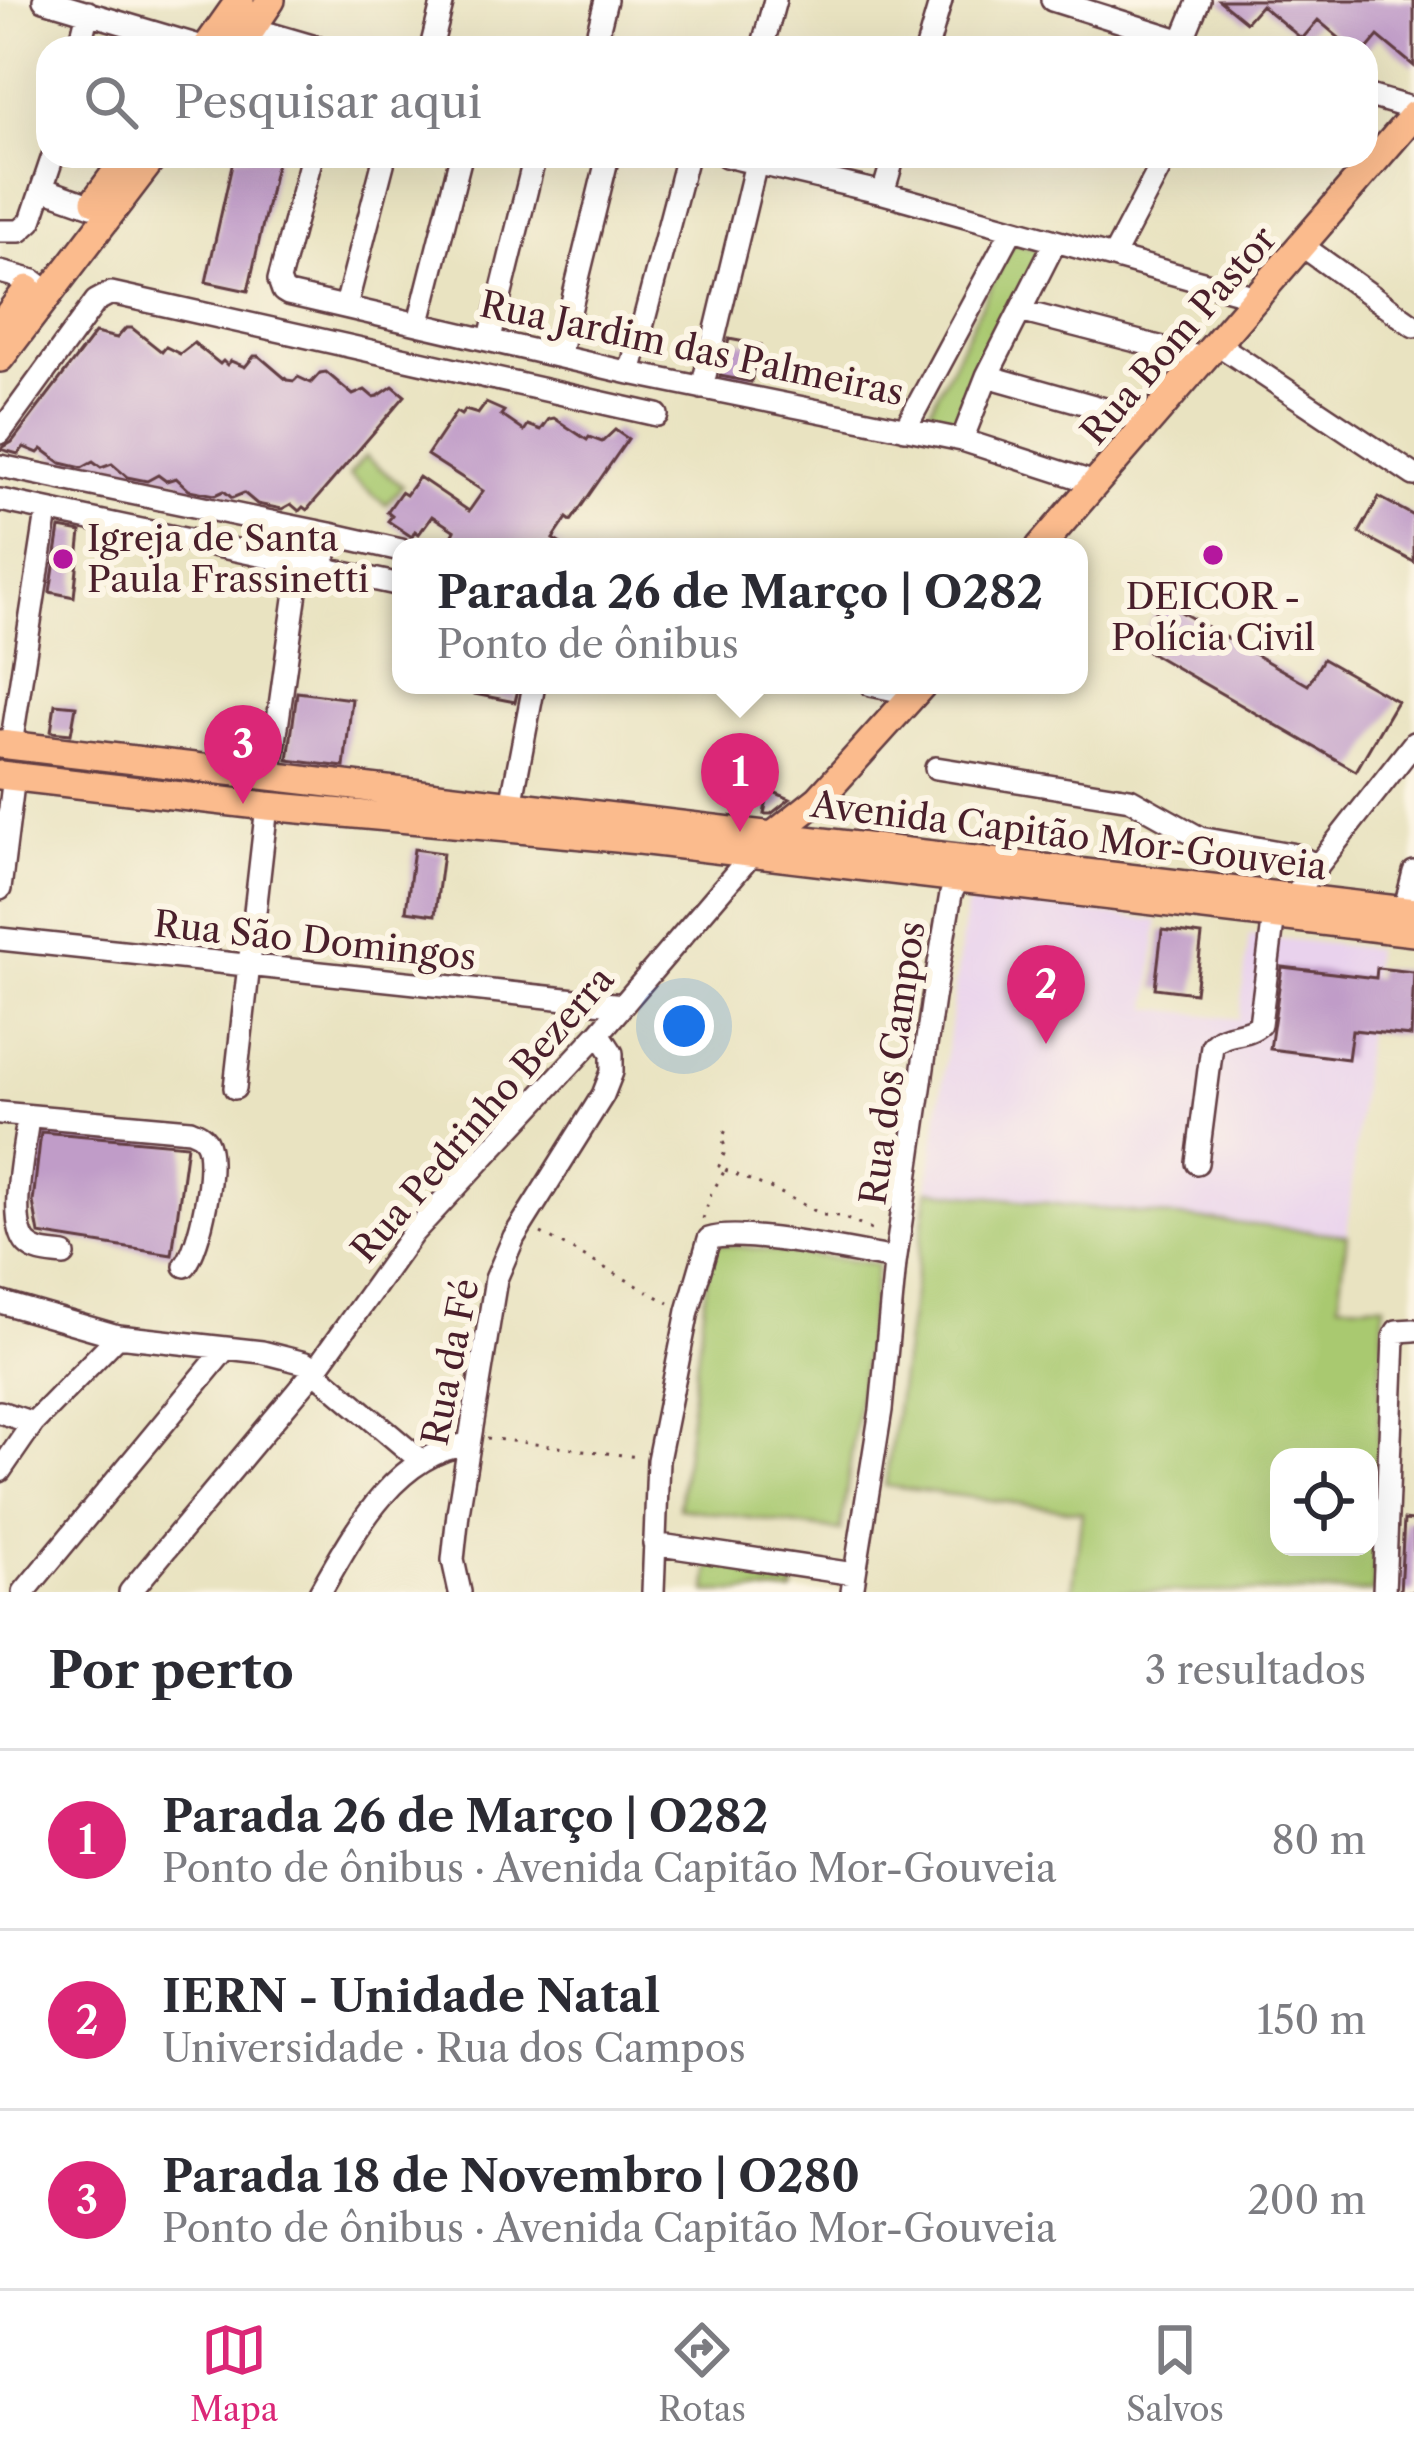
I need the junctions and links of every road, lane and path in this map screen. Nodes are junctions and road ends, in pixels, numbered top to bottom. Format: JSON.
{"nodes":[{"id":1,"x":44,"y":0,"type":"edge"},
{"id":2,"x":240,"y":0,"type":"edge"},
{"id":3,"x":271,"y":0,"type":"edge"},
{"id":4,"x":442,"y":0,"type":"edge"},
{"id":5,"x":606,"y":0,"type":"edge"},
{"id":6,"x":775,"y":0,"type":"edge"},
{"id":7,"x":941,"y":0,"type":"edge"},
{"id":8,"x":1052,"y":0,"type":"edge"},
{"id":9,"x":88,"y":12,"type":"junction"},
{"id":10,"x":1190,"y":21,"type":"edge"},
{"id":11,"x":82,"y":36,"type":"edge"},
{"id":12,"x":167,"y":36,"type":"edge"},
{"id":13,"x":214,"y":36,"type":"edge"},
{"id":14,"x":248,"y":36,"type":"edge"},
{"id":15,"x":434,"y":36,"type":"edge"},
{"id":16,"x":597,"y":36,"type":"edge"},
{"id":17,"x":765,"y":36,"type":"edge"},
{"id":18,"x":930,"y":36,"type":"edge"},
{"id":19,"x":1378,"y":99,"type":"edge"},
{"id":20,"x":1414,"y":112,"type":"edge"},
{"id":21,"x":1378,"y":156,"type":"edge"},
{"id":22,"x":49,"y":168,"type":"edge"},
{"id":23,"x":119,"y":168,"type":"edge"},
{"id":24,"x":144,"y":168,"type":"edge"},
{"id":25,"x":309,"y":168,"type":"edge"},
{"id":26,"x":382,"y":168,"type":"edge"},
{"id":27,"x":457,"y":168,"type":"edge"},
{"id":28,"x":533,"y":168,"type":"edge"},
{"id":29,"x":605,"y":168,"type":"edge"},
{"id":30,"x":684,"y":168,"type":"edge"},
{"id":31,"x":756,"y":168,"type":"edge"},
{"id":32,"x":778,"y":168,"type":"edge"},
{"id":33,"x":890,"y":168,"type":"edge"},
{"id":34,"x":1160,"y":168,"type":"edge"},
{"id":35,"x":1368,"y":168,"type":"edge"},
{"id":36,"x":44,"y":189,"type":"junction"},
{"id":37,"x":883,"y":193,"type":"junction"},
{"id":38,"x":92,"y":206,"type":"junction"},
{"id":39,"x":1012,"y":230,"type":"junction"},
{"id":40,"x":5,"y":232,"type":"edge"},
{"id":41,"x":1055,"y":242,"type":"junction"},
{"id":42,"x":1304,"y":247,"type":"junction"},
{"id":43,"x":1113,"y":257,"type":"junction"},
{"id":44,"x":0,"y":272,"type":"edge"},
{"id":45,"x":41,"y":287,"type":"junction"},
{"id":46,"x":1260,"y":298,"type":"junction"},
{"id":47,"x":346,"y":306,"type":"junction"},
{"id":48,"x":1020,"y":311,"type":"junction"},
{"id":49,"x":419,"y":322,"type":"junction"},
{"id":50,"x":0,"y":326,"type":"edge"},
{"id":51,"x":1414,"y":326,"type":"edge"},
{"id":52,"x":490,"y":338,"type":"junction"},
{"id":53,"x":1212,"y":352,"type":"junction"},
{"id":54,"x":559,"y":356,"type":"junction"},
{"id":55,"x":0,"y":358,"type":"edge"},
{"id":56,"x":630,"y":373,"type":"junction"},
{"id":57,"x":987,"y":376,"type":"junction"},
{"id":58,"x":703,"y":388,"type":"junction"},
{"id":59,"x":657,"y":415,"type":"dead end"},
{"id":60,"x":1151,"y":422,"type":"junction"},
{"id":61,"x":905,"y":429,"type":"junction"},
{"id":62,"x":0,"y":433,"type":"edge"},
{"id":63,"x":962,"y":440,"type":"junction"},
{"id":64,"x":0,"y":466,"type":"edge"},
{"id":65,"x":1414,"y":475,"type":"edge"},
{"id":66,"x":1095,"y":483,"type":"junction"},
{"id":67,"x":0,"y":500,"type":"edge"},
{"id":68,"x":46,"y":512,"type":"junction"},
{"id":69,"x":1048,"y":538,"type":"edge"},
{"id":70,"x":329,"y":543,"type":"junction"},
{"id":71,"x":392,"y":549,"type":"edge"},
{"id":72,"x":300,"y":563,"type":"junction"},
{"id":73,"x":359,"y":576,"type":"junction"},
{"id":74,"x":392,"y":583,"type":"edge"},
{"id":75,"x":532,"y":694,"type":"edge"},
{"id":76,"x":914,"y":694,"type":"edge"},
{"id":77,"x":1414,"y":743,"type":"edge"},
{"id":78,"x":6,"y":745,"type":"edge"},
{"id":79,"x":936,"y":768,"type":"dead end"},
{"id":80,"x":7,"y":775,"type":"edge"},
{"id":81,"x":270,"y":777,"type":"junction"},
{"id":82,"x":511,"y":805,"type":"junction"},
{"id":83,"x":267,"y":806,"type":"junction"},
{"id":84,"x":763,"y":845,"type":"junction"},
{"id":85,"x":1317,"y":866,"type":"junction"},
{"id":86,"x":1414,"y":872,"type":"edge"},
{"id":87,"x":960,"y":876,"type":"junction"},
{"id":88,"x":0,"y":889,"type":"edge"},
{"id":89,"x":1153,"y":890,"type":"junction"},
{"id":90,"x":1283,"y":906,"type":"junction"},
{"id":91,"x":1411,"y":918,"type":"edge"},
{"id":92,"x":0,"y":939,"type":"edge"},
{"id":93,"x":248,"y":967,"type":"junction"},
{"id":94,"x":623,"y":1005,"type":"junction"},
{"id":95,"x":599,"y":1033,"type":"junction"},
{"id":96,"x":236,"y":1088,"type":"dead end"},
{"id":97,"x":0,"y":1113,"type":"edge"},
{"id":98,"x":28,"y":1118,"type":"junction"},
{"id":99,"x":728,"y":1125,"type":"dead end"},
{"id":100,"x":1197,"y":1163,"type":"dead end"},
{"id":101,"x":725,"y":1170,"type":"junction"},
{"id":102,"x":523,"y":1223,"type":"junction"},
{"id":103,"x":709,"y":1239,"type":"junction"},
{"id":104,"x":64,"y":1256,"type":"dead end"},
{"id":105,"x":889,"y":1260,"type":"junction"},
{"id":106,"x":185,"y":1266,"type":"dead end"},
{"id":107,"x":0,"y":1302,"type":"edge"},
{"id":108,"x":688,"y":1311,"type":"junction"},
{"id":109,"x":1406,"y":1331,"type":"edge"},
{"id":110,"x":118,"y":1336,"type":"junction"},
{"id":111,"x":226,"y":1348,"type":"junction"},
{"id":112,"x":316,"y":1369,"type":"junction"},
{"id":113,"x":0,"y":1412,"type":"edge"},
{"id":114,"x":33,"y":1423,"type":"junction"},
{"id":115,"x":467,"y":1440,"type":"junction"},
{"id":116,"x":420,"y":1460,"type":"junction"},
{"id":117,"x":658,"y":1460,"type":"junction"},
{"id":118,"x":0,"y":1471,"type":"edge"},
{"id":119,"x":655,"y":1544,"type":"junction"},
{"id":120,"x":853,"y":1583,"type":"edge"},
{"id":121,"x":24,"y":1592,"type":"edge"},
{"id":122,"x":130,"y":1592,"type":"edge"},
{"id":123,"x":320,"y":1592,"type":"edge"},
{"id":124,"x":460,"y":1592,"type":"edge"},
{"id":125,"x":653,"y":1592,"type":"edge"},
{"id":126,"x":1384,"y":1592,"type":"edge"}],
"edges":[{"from":1,"to":9,"type":"street"},
{"from":2,"to":13,"type":"main road"},
{"from":3,"to":14,"type":"main road"},
{"from":4,"to":15,"type":"street"},
{"from":5,"to":16,"type":"street"},
{"from":6,"to":17,"type":"street"},
{"from":7,"to":18,"type":"street"},
{"from":8,"to":10,"type":"street"},
{"from":9,"to":11,"type":"street"},
{"from":9,"to":12,"type":"street"},
{"from":19,"to":20,"type":"street"},
{"from":20,"to":21,"type":"main road","name":"Rua Bom Pastor"},
{"from":22,"to":36,"type":"street"},
{"from":23,"to":38,"type":"main road"},
{"from":24,"to":45,"type":"main road"},
{"from":25,"to":47,"type":"street","name":"Rua Jardim das Palmeiras"},
{"from":26,"to":47,"type":"street"},
{"from":27,"to":49,"type":"street"},
{"from":28,"to":52,"type":"street"},
{"from":29,"to":54,"type":"street"},
{"from":30,"to":56,"type":"street"},
{"from":31,"to":58,"type":"street"},
{"from":32,"to":37,"type":"street"},
{"from":33,"to":37,"type":"street"},
{"from":34,"to":43,"type":"street"},
{"from":35,"to":42,"type":"main road","name":"Rua Bom Pastor"},
{"from":36,"to":38,"type":"street"},
{"from":36,"to":40,"type":"street"},
{"from":37,"to":39,"type":"street"},
{"from":38,"to":45,"type":"main road"},
{"from":39,"to":41,"type":"street"},
{"from":39,"to":61,"type":"street"},
{"from":41,"to":43,"type":"street"},
{"from":41,"to":48,"type":"street"},
{"from":42,"to":46,"type":"main road","name":"Rua Bom Pastor"},
{"from":42,"to":51,"type":"street"},
{"from":43,"to":46,"type":"street"},
{"from":44,"to":45,"type":"street"},
{"from":45,"to":50,"type":"main road"},
{"from":45,"to":55,"type":"main road"},
{"from":46,"to":53,"type":"main road","name":"Rua Bom Pastor"},
{"from":47,"to":49,"type":"street","name":"Rua Jardim das Palmeiras"},
{"from":48,"to":53,"type":"street"},
{"from":48,"to":57,"type":"street"},
{"from":49,"to":52,"type":"street","name":"Rua Jardim das Palmeiras"},
{"from":52,"to":54,"type":"street","name":"Rua Jardim das Palmeiras"},
{"from":53,"to":60,"type":"main road","name":"Rua Bom Pastor"},
{"from":53,"to":65,"type":"street"},
{"from":54,"to":56,"type":"street","name":"Rua Jardim das Palmeiras"},
{"from":56,"to":58,"type":"street","name":"Rua Jardim das Palmeiras"},
{"from":57,"to":60,"type":"street"},
{"from":57,"to":63,"type":"street"},
{"from":58,"to":61,"type":"street","name":"Rua Jardim das Palmeiras"},
{"from":59,"to":62,"type":"street"},
{"from":60,"to":66,"type":"main road","name":"Rua Bom Pastor"},
{"from":61,"to":63,"type":"street","name":"Rua Jardim das Palmeiras"},
{"from":63,"to":66,"type":"street","name":"Rua Jardim das Palmeiras"},
{"from":64,"to":70,"type":"street"},
{"from":66,"to":69,"type":"main road","name":"Rua Bom Pastor"},
{"from":67,"to":68,"type":"street"},
{"from":68,"to":72,"type":"street"},
{"from":68,"to":78,"type":"street"},
{"from":70,"to":71,"type":"street"},
{"from":70,"to":72,"type":"street"},
{"from":70,"to":73,"type":"street"},
{"from":72,"to":73,"type":"street"},
{"from":72,"to":81,"type":"street"},
{"from":73,"to":74,"type":"street"},
{"from":75,"to":82,"type":"street"},
{"from":76,"to":84,"type":"main road"},
{"from":77,"to":85,"type":"street"},
{"from":78,"to":81,"type":"main road","name":"Avenida Capitão Mor-Gouveia"},
{"from":79,"to":85,"type":"street"},
{"from":80,"to":83,"type":"main road","name":"Avenida Capitão Mor-Gouveia"},
{"from":80,"to":88,"type":"street"},
{"from":81,"to":82,"type":"main road","name":"Avenida Capitão Mor-Gouveia"},
{"from":82,"to":84,"type":"main road","name":"Avenida Capitão Mor-Gouveia"},
{"from":83,"to":84,"type":"main road","name":"Avenida Capitão Mor-Gouveia"},
{"from":83,"to":93,"type":"street"},
{"from":84,"to":87,"type":"main road","name":"Avenida Capitão Mor-Gouveia"},
{"from":84,"to":89,"type":"main road","name":"Avenida Capitão Mor-Gouveia"},
{"from":84,"to":94,"type":"street","name":"Rua Pedrinho Bezerra"},
{"from":85,"to":90,"type":"street"},
{"from":86,"to":91,"type":"street"},
{"from":87,"to":89,"type":"main road","name":"Avenida Capitão Mor-Gouveia"},
{"from":87,"to":105,"type":"street","name":"Rua dos Campos"},
{"from":89,"to":90,"type":"main road","name":"Avenida Capitão Mor-Gouveia"},
{"from":90,"to":91,"type":"main road","name":"Avenida Capitão Mor-Gouveia"},
{"from":90,"to":100,"type":"street"},
{"from":92,"to":93,"type":"street","name":"Rua São Domingos"},
{"from":93,"to":94,"type":"street","name":"Rua São Domingos"},
{"from":93,"to":96,"type":"street"},
{"from":94,"to":95,"type":"street","name":"Rua Pedrinho Bezerra"},
{"from":95,"to":102,"type":"street","name":"Rua da Fé"},
{"from":95,"to":112,"type":"street","name":"Rua Pedrinho Bezerra"},
{"from":97,"to":98,"type":"street"},
{"from":98,"to":104,"type":"street"},
{"from":98,"to":106,"type":"street"},
{"from":99,"to":101,"type":"path"},
{"from":101,"to":103,"type":"path"},
{"from":101,"to":105,"type":"path"},
{"from":102,"to":108,"type":"path"},
{"from":102,"to":115,"type":"street","name":"Rua da Fé"},
{"from":103,"to":105,"type":"street","name":"Rua dos Campos"},
{"from":103,"to":108,"type":"street"},
{"from":105,"to":120,"type":"street","name":"Rua dos Campos"},
{"from":107,"to":110,"type":"street"},
{"from":108,"to":117,"type":"street"},
{"from":109,"to":126,"type":"street"},
{"from":110,"to":111,"type":"street"},
{"from":110,"to":114,"type":"street"},
{"from":111,"to":112,"type":"street"},
{"from":111,"to":121,"type":"street"},
{"from":112,"to":116,"type":"street"},
{"from":112,"to":122,"type":"street","name":"Rua Pedrinho Bezerra"},
{"from":113,"to":114,"type":"street"},
{"from":114,"to":118,"type":"street"},
{"from":115,"to":116,"type":"street"},
{"from":115,"to":117,"type":"path"},
{"from":115,"to":124,"type":"street","name":"Rua da Fé"},
{"from":116,"to":123,"type":"street"},
{"from":117,"to":119,"type":"street"},
{"from":119,"to":120,"type":"street"},
{"from":119,"to":125,"type":"street"}]}
